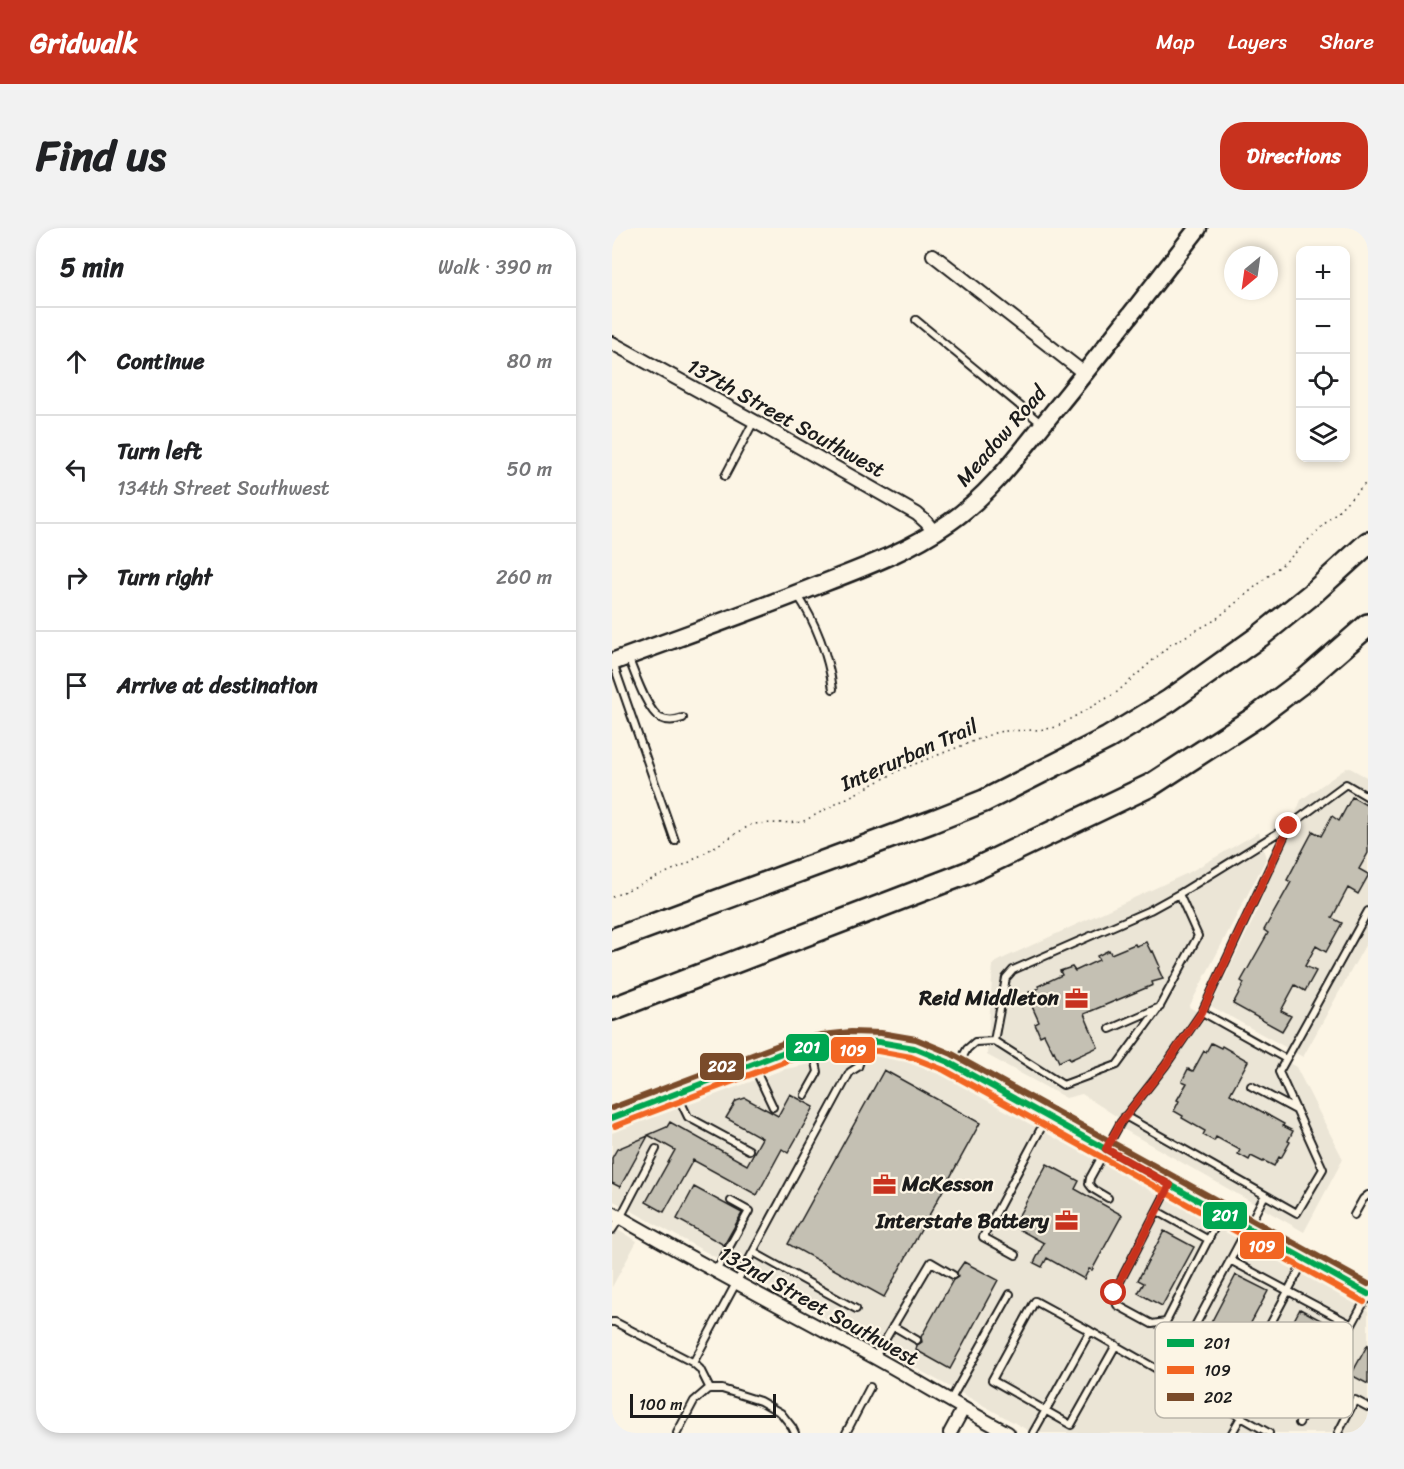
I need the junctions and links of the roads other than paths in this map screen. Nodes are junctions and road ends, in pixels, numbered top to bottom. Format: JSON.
{"nodes":[{"id":1,"x":1198,"y":228,"type":"edge"},
{"id":2,"x":933,"y":255,"type":"dead end"},
{"id":3,"x":916,"y":320,"type":"dead end"},
{"id":4,"x":612,"y":343,"type":"edge"},
{"id":5,"x":1084,"y":374,"type":"junction"},
{"id":6,"x":754,"y":421,"type":"junction"},
{"id":7,"x":1042,"y":425,"type":"junction"},
{"id":8,"x":725,"y":476,"type":"dead end"},
{"id":9,"x":935,"y":533,"type":"junction"},
{"id":10,"x":1368,"y":543,"type":"edge"},
{"id":11,"x":796,"y":594,"type":"junction"},
{"id":12,"x":1368,"y":625,"type":"edge"},
{"id":13,"x":618,"y":660,"type":"edge"},
{"id":14,"x":833,"y":689,"type":"dead end"},
{"id":15,"x":683,"y":718,"type":"dead end"},
{"id":16,"x":1368,"y":797,"type":"edge"},
{"id":17,"x":1289,"y":826,"type":"junction"},
{"id":18,"x":675,"y":841,"type":"dead end"},
{"id":19,"x":1179,"y":894,"type":"junction"},
{"id":20,"x":1368,"y":910,"type":"edge"},
{"id":21,"x":612,"y":940,"type":"edge"},
{"id":22,"x":1160,"y":1006,"type":"junction"},
{"id":23,"x":612,"y":1010,"type":"edge"},
{"id":24,"x":1202,"y":1012,"type":"junction"},
{"id":25,"x":1110,"y":1029,"type":"dead end"},
{"id":26,"x":994,"y":1041,"type":"junction"},
{"id":27,"x":873,"y":1042,"type":"junction"},
{"id":28,"x":813,"y":1046,"type":"junction"},
{"id":29,"x":1286,"y":1059,"type":"junction"},
{"id":30,"x":753,"y":1064,"type":"junction"},
{"id":31,"x":957,"y":1067,"type":"junction"},
{"id":32,"x":1251,"y":1086,"type":"dead end"},
{"id":33,"x":677,"y":1093,"type":"junction"},
{"id":34,"x":805,"y":1095,"type":"dead end"},
{"id":35,"x":773,"y":1107,"type":"dead end"},
{"id":36,"x":1297,"y":1110,"type":"junction"},
{"id":37,"x":1125,"y":1116,"type":"junction"},
{"id":38,"x":1047,"y":1117,"type":"junction"},
{"id":39,"x":612,"y":1118,"type":"edge"},
{"id":40,"x":656,"y":1149,"type":"dead end"},
{"id":41,"x":1106,"y":1149,"type":"junction"},
{"id":42,"x":749,"y":1150,"type":"dead end"},
{"id":43,"x":1170,"y":1185,"type":"junction"},
{"id":44,"x":1265,"y":1195,"type":"junction"},
{"id":45,"x":1368,"y":1195,"type":"edge"},
{"id":46,"x":1108,"y":1198,"type":"dead end"},
{"id":47,"x":731,"y":1201,"type":"dead end"},
{"id":48,"x":1157,"y":1211,"type":"junction"},
{"id":49,"x":1222,"y":1213,"type":"junction"},
{"id":50,"x":1354,"y":1215,"type":"dead end"},
{"id":51,"x":616,"y":1216,"type":"edge"},
{"id":52,"x":1248,"y":1227,"type":"junction"},
{"id":53,"x":612,"y":1230,"type":"edge"},
{"id":54,"x":1209,"y":1240,"type":"junction"},
{"id":55,"x":753,"y":1252,"type":"junction"},
{"id":56,"x":1016,"y":1255,"type":"dead end"},
{"id":57,"x":1305,"y":1259,"type":"junction"},
{"id":58,"x":1230,"y":1260,"type":"junction"},
{"id":59,"x":716,"y":1272,"type":"junction"},
{"id":60,"x":953,"y":1275,"type":"dead end"},
{"id":61,"x":736,"y":1283,"type":"junction"},
{"id":62,"x":1288,"y":1291,"type":"junction"},
{"id":63,"x":1010,"y":1294,"type":"dead end"},
{"id":64,"x":1368,"y":1294,"type":"edge"},
{"id":65,"x":856,"y":1309,"type":"dead end"},
{"id":66,"x":612,"y":1322,"type":"edge"},
{"id":67,"x":1166,"y":1322,"type":"edge"},
{"id":68,"x":1197,"y":1322,"type":"edge"},
{"id":69,"x":1272,"y":1322,"type":"edge"},
{"id":70,"x":1346,"y":1322,"type":"edge"},
{"id":71,"x":1353,"y":1323,"type":"edge"},
{"id":72,"x":1155,"y":1324,"type":"edge"},
{"id":73,"x":894,"y":1326,"type":"junction"},
{"id":74,"x":1090,"y":1331,"type":"junction"},
{"id":75,"x":918,"y":1340,"type":"dead end"},
{"id":76,"x":1116,"y":1345,"type":"junction"},
{"id":77,"x":875,"y":1358,"type":"junction"},
{"id":78,"x":693,"y":1363,"type":"junction"},
{"id":79,"x":1155,"y":1367,"type":"edge"},
{"id":80,"x":870,"y":1387,"type":"dead end"},
{"id":81,"x":710,"y":1389,"type":"junction"},
{"id":82,"x":950,"y":1401,"type":"junction"},
{"id":83,"x":1353,"y":1404,"type":"edge"},
{"id":84,"x":1368,"y":1407,"type":"edge"},
{"id":85,"x":963,"y":1409,"type":"junction"},
{"id":86,"x":1046,"y":1410,"type":"junction"},
{"id":87,"x":1240,"y":1418,"type":"edge"},
{"id":88,"x":1243,"y":1418,"type":"edge"},
{"id":89,"x":1302,"y":1418,"type":"edge"},
{"id":90,"x":1346,"y":1418,"type":"edge"},
{"id":91,"x":1299,"y":1423,"type":"dead end"},
{"id":92,"x":677,"y":1433,"type":"edge"},
{"id":93,"x":795,"y":1433,"type":"edge"},
{"id":94,"x":846,"y":1433,"type":"edge"},
{"id":95,"x":950,"y":1433,"type":"edge"},
{"id":96,"x":1008,"y":1433,"type":"edge"},
{"id":97,"x":1033,"y":1433,"type":"edge"},
{"id":98,"x":1232,"y":1433,"type":"edge"},
{"id":99,"x":1269,"y":1433,"type":"edge"},
{"id":100,"x":1338,"y":1433,"type":"edge"}],
"edges":[{"from":1,"to":5,"type":"street","name":"Meadow Road"},
{"from":2,"to":5,"type":"street"},
{"from":3,"to":7,"type":"lane"},
{"from":4,"to":6,"type":"street","name":"137th Street Southwest"},
{"from":5,"to":7,"type":"street","name":"Meadow Road"},
{"from":6,"to":8,"type":"lane"},
{"from":6,"to":9,"type":"street","name":"137th Street Southwest"},
{"from":7,"to":9,"type":"street","name":"Meadow Road"},
{"from":9,"to":11,"type":"street","name":"Meadow Road"},
{"from":10,"to":21,"type":"highway"},
{"from":11,"to":13,"type":"street","name":"Meadow Road"},
{"from":11,"to":14,"type":"lane"},
{"from":12,"to":23,"type":"highway"},
{"from":13,"to":15,"type":"lane"},
{"from":13,"to":18,"type":"lane"},
{"from":16,"to":17,"type":"lane"},
{"from":17,"to":19,"type":"lane"},
{"from":17,"to":24,"type":"lane"},
{"from":19,"to":22,"type":"lane"},
{"from":19,"to":26,"type":"lane"},
{"from":20,"to":29,"type":"lane"},
{"from":22,"to":25,"type":"lane"},
{"from":22,"to":26,"type":"lane"},
{"from":24,"to":29,"type":"lane"},
{"from":24,"to":37,"type":"lane"},
{"from":26,"to":31,"type":"lane"},
{"from":27,"to":28,"type":"street"},
{"from":27,"to":31,"type":"street"},
{"from":27,"to":55,"type":"lane"},
{"from":28,"to":30,"type":"street"},
{"from":28,"to":34,"type":"lane"},
{"from":29,"to":36,"type":"lane"},
{"from":30,"to":33,"type":"street"},
{"from":30,"to":35,"type":"lane"},
{"from":31,"to":38,"type":"street"},
{"from":32,"to":36,"type":"lane"},
{"from":33,"to":39,"type":"street"},
{"from":33,"to":42,"type":"lane"},
{"from":36,"to":44,"type":"lane"},
{"from":37,"to":41,"type":"lane"},
{"from":37,"to":44,"type":"lane"},
{"from":38,"to":41,"type":"street"},
{"from":38,"to":56,"type":"lane"},
{"from":40,"to":51,"type":"lane"},
{"from":41,"to":43,"type":"street"},
{"from":41,"to":46,"type":"lane"},
{"from":43,"to":48,"type":"lane"},
{"from":43,"to":49,"type":"street"},
{"from":44,"to":52,"type":"lane"},
{"from":45,"to":50,"type":"lane"},
{"from":47,"to":59,"type":"lane"},
{"from":48,"to":54,"type":"lane"},
{"from":48,"to":72,"type":"lane"},
{"from":49,"to":52,"type":"street"},
{"from":49,"to":54,"type":"lane"},
{"from":51,"to":53,"type":"lane"},
{"from":51,"to":59,"type":"street","name":"132nd Street Southwest"},
{"from":52,"to":57,"type":"street"},
{"from":52,"to":58,"type":"lane"},
{"from":54,"to":67,"type":"lane"},
{"from":55,"to":61,"type":"lane"},
{"from":55,"to":65,"type":"lane"},
{"from":57,"to":62,"type":"lane"},
{"from":57,"to":64,"type":"street"},
{"from":58,"to":62,"type":"lane"},
{"from":58,"to":68,"type":"lane"},
{"from":59,"to":61,"type":"street","name":"132nd Street Southwest"},
{"from":60,"to":73,"type":"lane"},
{"from":61,"to":77,"type":"street","name":"132nd Street Southwest"},
{"from":61,"to":78,"type":"lane"},
{"from":62,"to":69,"type":"lane"},
{"from":62,"to":70,"type":"lane"},
{"from":63,"to":82,"type":"lane"},
{"from":64,"to":71,"type":"lane"},
{"from":66,"to":78,"type":"lane"},
{"from":73,"to":75,"type":"lane"},
{"from":73,"to":77,"type":"lane"},
{"from":74,"to":76,"type":"lane"},
{"from":74,"to":86,"type":"lane"},
{"from":74,"to":86,"type":"lane"},
{"from":76,"to":79,"type":"lane"},
{"from":76,"to":86,"type":"lane"},
{"from":77,"to":82,"type":"street","name":"132nd Street Southwest"},
{"from":78,"to":81,"type":"lane"},
{"from":80,"to":94,"type":"lane"},
{"from":81,"to":92,"type":"lane"},
{"from":81,"to":93,"type":"lane"},
{"from":82,"to":85,"type":"street","name":"132nd Street Southwest"},
{"from":83,"to":84,"type":"lane"},
{"from":85,"to":95,"type":"street"},
{"from":85,"to":96,"type":"street","name":"132nd Street Southwest"},
{"from":86,"to":97,"type":"lane"},
{"from":87,"to":98,"type":"lane"},
{"from":88,"to":99,"type":"lane"},
{"from":89,"to":91,"type":"lane"},
{"from":90,"to":100,"type":"lane"}]}
